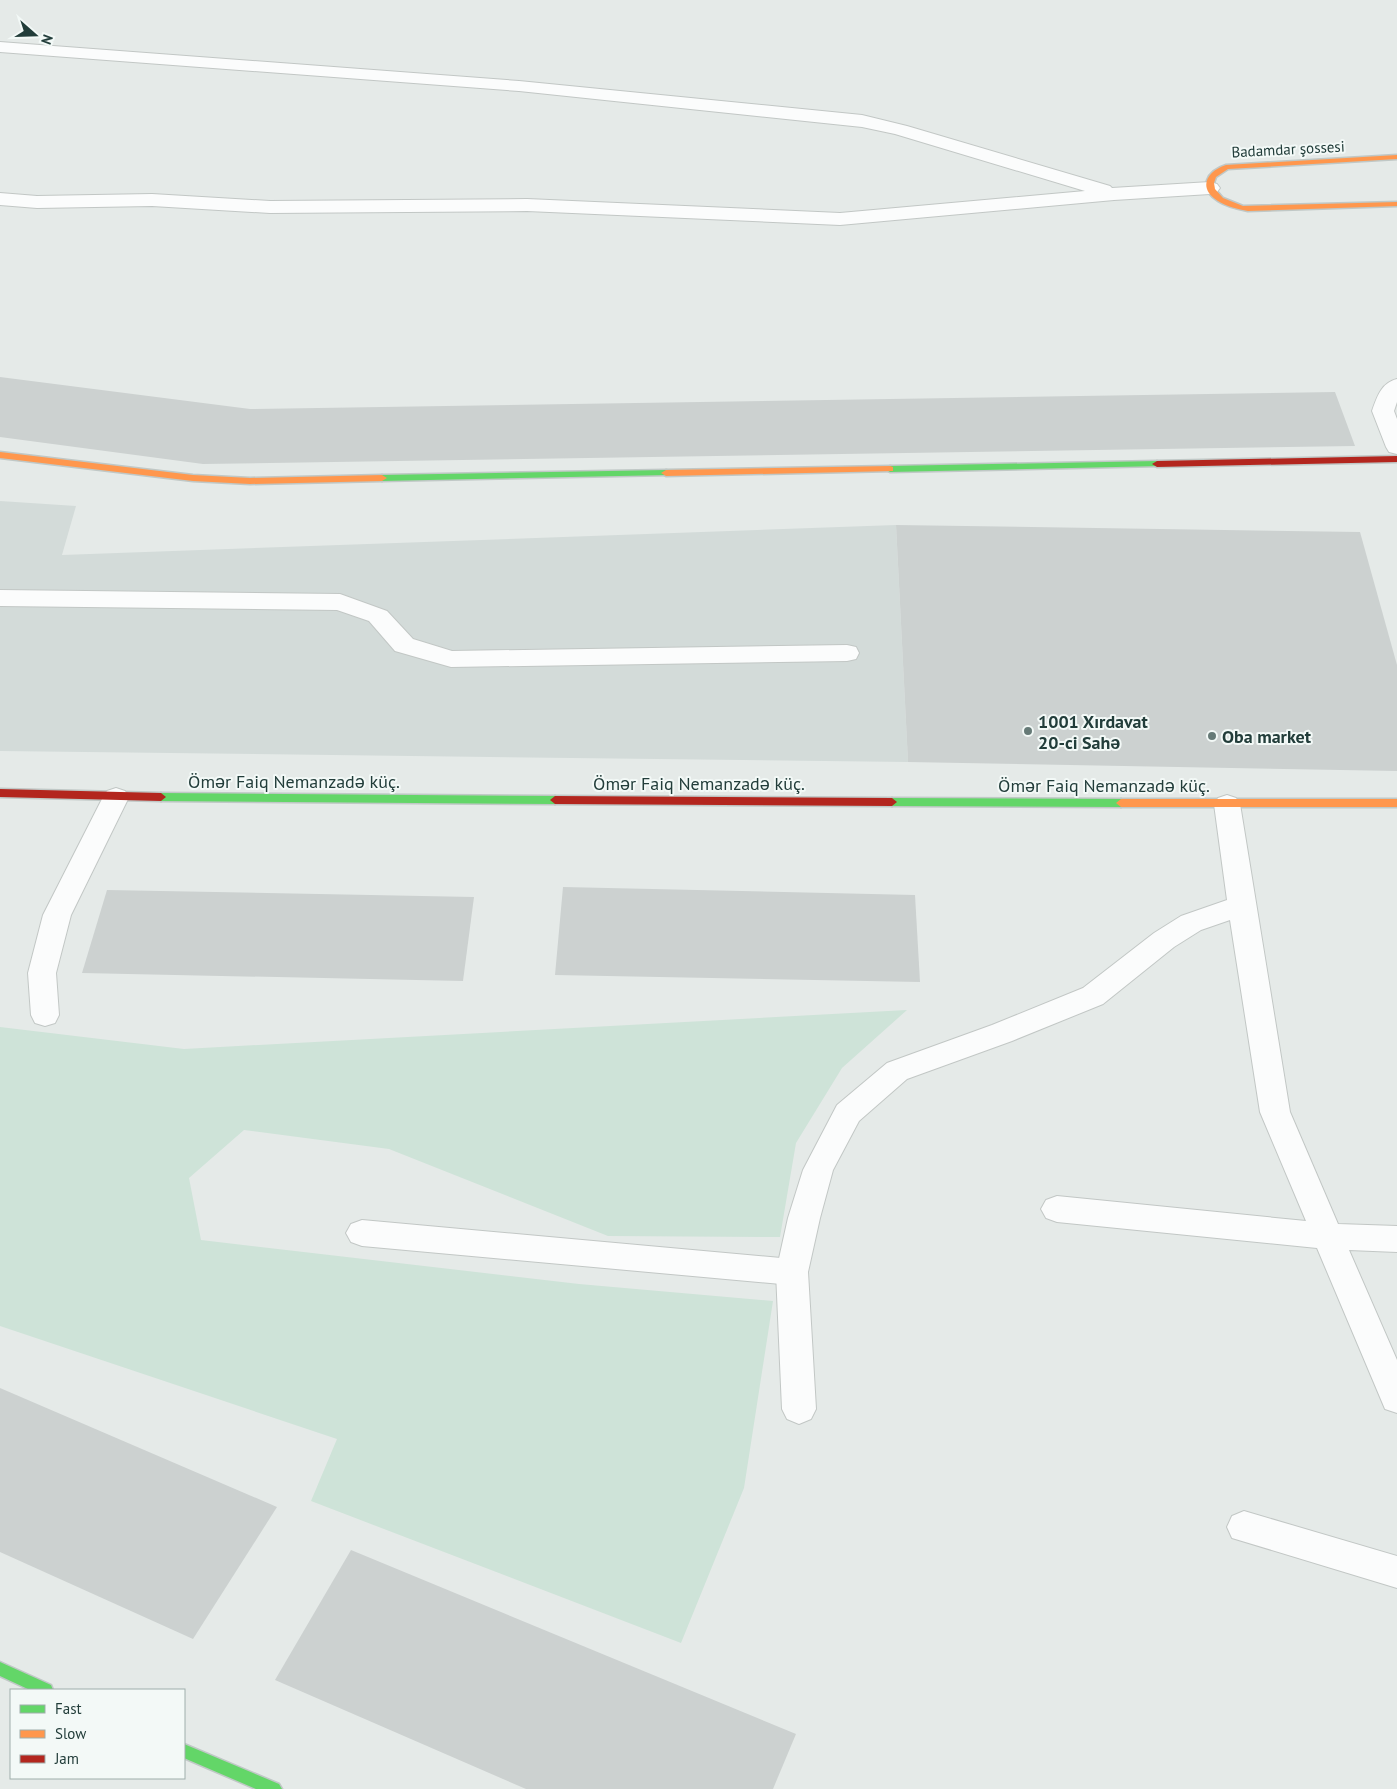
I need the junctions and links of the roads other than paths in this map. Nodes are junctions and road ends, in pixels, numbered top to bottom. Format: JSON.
{"nodes":[{"id":1,"x":0,"y":47,"type":"edge"},
{"id":2,"x":1397,"y":157,"type":"edge"},
{"id":3,"x":1210,"y":188,"type":"junction"},
{"id":4,"x":1114,"y":194,"type":"junction"},
{"id":5,"x":0,"y":199,"type":"edge"},
{"id":6,"x":1397,"y":204,"type":"edge"},
{"id":7,"x":1397,"y":386,"type":"edge"},
{"id":8,"x":1397,"y":447,"type":"edge"},
{"id":9,"x":0,"y":455,"type":"edge"},
{"id":10,"x":1397,"y":459,"type":"edge"},
{"id":11,"x":0,"y":598,"type":"edge"},
{"id":12,"x":847,"y":653,"type":"dead end"},
{"id":13,"x":0,"y":793,"type":"edge"},
{"id":14,"x":116,"y":797,"type":"junction"},
{"id":15,"x":1397,"y":803,"type":"edge"},
{"id":16,"x":1227,"y":804,"type":"junction"},
{"id":17,"x":1242,"y":905,"type":"junction"},
{"id":18,"x":46,"y":1016,"type":"dead end"},
{"id":19,"x":1057,"y":1209,"type":"dead end"},
{"id":20,"x":362,"y":1233,"type":"dead end"},
{"id":21,"x":1328,"y":1236,"type":"junction"},
{"id":22,"x":1397,"y":1239,"type":"edge"},
{"id":23,"x":792,"y":1272,"type":"junction"},
{"id":24,"x":1397,"y":1399,"type":"edge"},
{"id":25,"x":798,"y":1409,"type":"dead end"},
{"id":26,"x":1244,"y":1527,"type":"dead end"},
{"id":27,"x":1397,"y":1572,"type":"edge"},
{"id":28,"x":0,"y":1669,"type":"edge"},
{"id":29,"x":44,"y":1689,"type":"edge"},
{"id":30,"x":185,"y":1751,"type":"edge"},
{"id":31,"x":274,"y":1789,"type":"edge"}],
"edges":[{"from":1,"to":4,"type":"street"},
{"from":2,"to":3,"type":"street","name":"Badamdar şossesi"},
{"from":3,"to":4,"type":"street"},
{"from":3,"to":6,"type":"street"},
{"from":4,"to":5,"type":"street"},
{"from":7,"to":8,"type":"street"},
{"from":9,"to":10,"type":"street"},
{"from":11,"to":12,"type":"street"},
{"from":13,"to":14,"type":"street","name":"Ömər Faiq Nemanzadə küç."},
{"from":14,"to":16,"type":"street","name":"Ömər Faiq Nemanzadə küç."},
{"from":14,"to":18,"type":"street"},
{"from":15,"to":16,"type":"street","name":"Ömər Faiq Nemanzadə küç."},
{"from":16,"to":17,"type":"street"},
{"from":17,"to":21,"type":"street"},
{"from":17,"to":23,"type":"street"},
{"from":19,"to":21,"type":"street"},
{"from":20,"to":23,"type":"street"},
{"from":21,"to":22,"type":"street"},
{"from":21,"to":24,"type":"street"},
{"from":23,"to":25,"type":"street"},
{"from":26,"to":27,"type":"street"},
{"from":28,"to":29,"type":"street"},
{"from":30,"to":31,"type":"street"}]}
